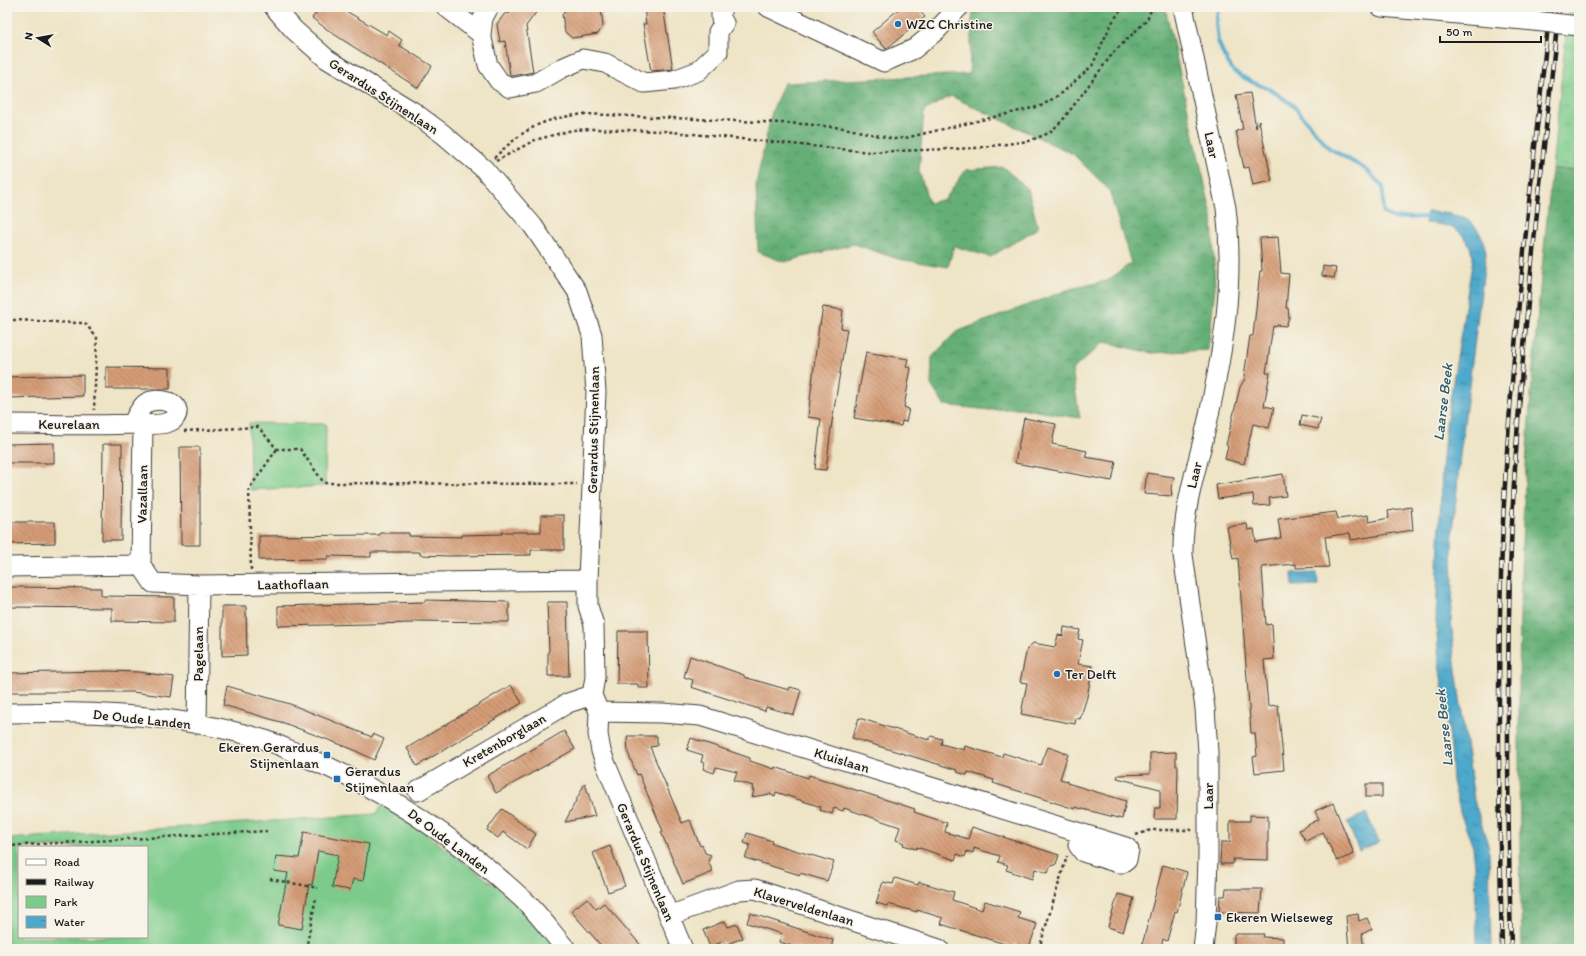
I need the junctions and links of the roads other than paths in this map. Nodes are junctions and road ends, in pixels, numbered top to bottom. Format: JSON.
{"nodes":[{"id":1,"x":274,"y":7,"type":"edge"},
{"id":2,"x":446,"y":7,"type":"edge"},
{"id":3,"x":489,"y":7,"type":"edge"},
{"id":4,"x":721,"y":7,"type":"edge"},
{"id":5,"x":768,"y":7,"type":"edge"},
{"id":6,"x":959,"y":7,"type":"edge"},
{"id":7,"x":1182,"y":7,"type":"edge"},
{"id":8,"x":1381,"y":7,"type":"edge"},
{"id":9,"x":1579,"y":26,"type":"edge"},
{"id":10,"x":481,"y":34,"type":"junction"},
{"id":11,"x":7,"y":424,"type":"edge"},
{"id":12,"x":145,"y":424,"type":"joint"},
{"id":13,"x":141,"y":565,"type":"junction"},
{"id":14,"x":7,"y":567,"type":"edge"},
{"id":15,"x":588,"y":580,"type":"junction"},
{"id":16,"x":198,"y":585,"type":"junction"},
{"id":17,"x":592,"y":695,"type":"junction"},
{"id":18,"x":599,"y":712,"type":"junction"},
{"id":19,"x":7,"y":713,"type":"edge"},
{"id":20,"x":197,"y":724,"type":"junction"},
{"id":21,"x":418,"y":791,"type":"dead end"},
{"id":22,"x":1122,"y":845,"type":"road end"},
{"id":23,"x":669,"y":916,"type":"junction"},
{"id":24,"x":566,"y":949,"type":"edge"},
{"id":25,"x":683,"y":949,"type":"edge"},
{"id":26,"x":939,"y":949,"type":"edge"},
{"id":27,"x":1204,"y":949,"type":"edge"}],
"edges":[{"from":1,"to":15,"type":"street","name":"Gerardus Stijnenlaan"},
{"from":2,"to":10,"type":"street"},
{"from":3,"to":10,"type":"street"},
{"from":4,"to":10,"type":"street"},
{"from":5,"to":6,"type":"street"},
{"from":7,"to":27,"type":"street","name":"Laar"},
{"from":8,"to":9,"type":"street","bridge":true},
{"from":11,"to":12,"type":"street","name":"Keurelaan"},
{"from":12,"to":13,"type":"street","name":"Vazallaan"},
{"from":13,"to":14,"type":"street"},
{"from":13,"to":16,"type":"street","name":"Laathoflaan"},
{"from":15,"to":16,"type":"street","name":"Laathoflaan"},
{"from":15,"to":17,"type":"street","name":"Gerardus Stijnenlaan"},
{"from":16,"to":20,"type":"street","name":"Pagelaan"},
{"from":17,"to":18,"type":"street","name":"Gerardus Stijnenlaan"},
{"from":17,"to":21,"type":"street","name":"Kretenborglaan"},
{"from":18,"to":22,"type":"street","name":"Kluislaan"},
{"from":18,"to":23,"type":"street","name":"Gerardus Stijnenlaan"},
{"from":19,"to":20,"type":"street","name":"De Oude Landen"},
{"from":20,"to":24,"type":"street","name":"De Oude Landen"},
{"from":23,"to":25,"type":"street","name":"Gerardus Stijnenlaan"},
{"from":23,"to":26,"type":"street","name":"Klaverveldenlaan"}]}
